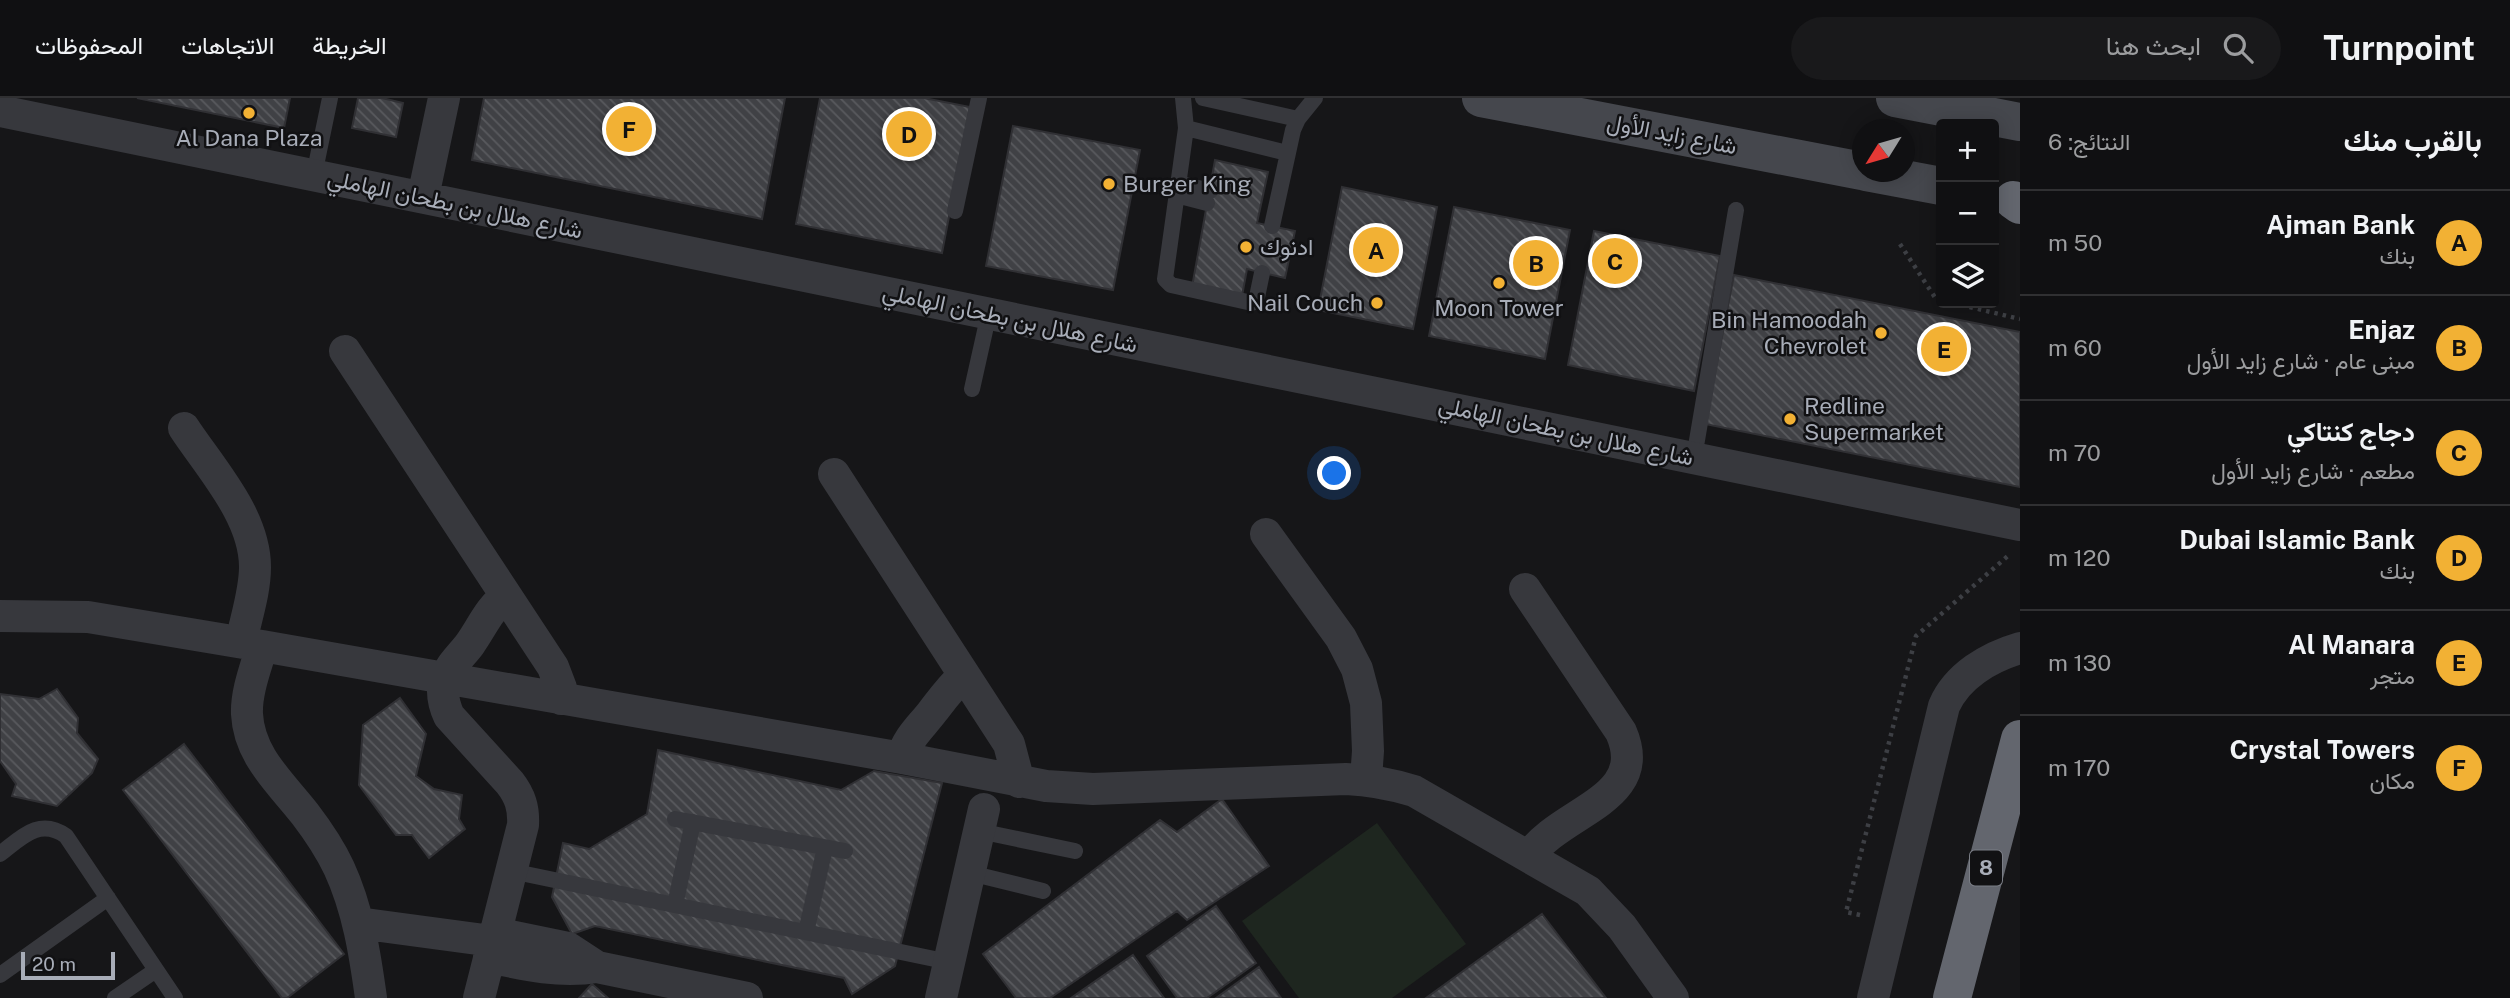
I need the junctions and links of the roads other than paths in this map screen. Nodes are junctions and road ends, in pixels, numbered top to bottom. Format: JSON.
{"nodes":[{"id":1,"x":330,"y":98,"type":"edge"},
{"id":2,"x":444,"y":98,"type":"edge"},
{"id":3,"x":979,"y":98,"type":"edge"},
{"id":4,"x":1183,"y":98,"type":"edge"},
{"id":5,"x":1203,"y":98,"type":"edge"},
{"id":6,"x":1315,"y":98,"type":"edge"},
{"id":7,"x":1481,"y":98,"type":"edge"},
{"id":8,"x":1895,"y":98,"type":"edge"},
{"id":9,"x":0,"y":111,"type":"edge"},
{"id":10,"x":1297,"y":119,"type":"junction"},
{"id":11,"x":2020,"y":122,"type":"edge"},
{"id":12,"x":1186,"y":128,"type":"junction"},
{"id":13,"x":1287,"y":153,"type":"junction"},
{"id":14,"x":1852,"y":169,"type":"edge"},
{"id":15,"x":314,"y":175,"type":"junction"},
{"id":16,"x":1915,"y":181,"type":"edge"},
{"id":17,"x":1936,"y":185,"type":"edge"},
{"id":18,"x":1177,"y":189,"type":"junction"},
{"id":19,"x":423,"y":197,"type":"junction"},
{"id":20,"x":1208,"y":197,"type":"dead end"},
{"id":21,"x":1737,"y":210,"type":"dead end"},
{"id":22,"x":956,"y":212,"type":"dead end"},
{"id":23,"x":1268,"y":214,"type":"dead end"},
{"id":24,"x":1262,"y":273,"type":"dead end"},
{"id":25,"x":989,"y":313,"type":"junction"},
{"id":26,"x":345,"y":351,"type":"dead end"},
{"id":27,"x":972,"y":388,"type":"dead end"},
{"id":28,"x":184,"y":428,"type":"dead end"},
{"id":29,"x":1694,"y":458,"type":"junction"},
{"id":30,"x":834,"y":474,"type":"dead end"},
{"id":31,"x":2020,"y":525,"type":"edge"},
{"id":32,"x":1266,"y":534,"type":"dead end"},
{"id":33,"x":1525,"y":589,"type":"dead end"},
{"id":34,"x":506,"y":596,"type":"junction"},
{"id":35,"x":0,"y":616,"type":"edge"},
{"id":36,"x":252,"y":644,"type":"junction"},
{"id":37,"x":2020,"y":648,"type":"edge"},
{"id":38,"x":963,"y":676,"type":"junction"},
{"id":39,"x":445,"y":678,"type":"junction"},
{"id":40,"x":561,"y":699,"type":"junction"},
{"id":41,"x":2020,"y":739,"type":"edge"},
{"id":42,"x":901,"y":758,"type":"junction"},
{"id":43,"x":1366,"y":779,"type":"junction"},
{"id":44,"x":1019,"y":782,"type":"junction"},
{"id":45,"x":675,"y":818,"type":"dead end"},
{"id":46,"x":981,"y":820,"type":"joint"},
{"id":47,"x":693,"y":822,"type":"junction"},
{"id":48,"x":825,"y":848,"type":"junction"},
{"id":49,"x":1075,"y":851,"type":"dead end"},
{"id":50,"x":845,"y":852,"type":"dead end"},
{"id":51,"x":0,"y":854,"type":"edge"},
{"id":52,"x":1529,"y":857,"type":"junction"},
{"id":53,"x":511,"y":871,"type":"junction"},
{"id":54,"x":970,"y":873,"type":"junction"},
{"id":55,"x":1043,"y":891,"type":"dead end"},
{"id":56,"x":108,"y":898,"type":"junction"},
{"id":57,"x":675,"y":905,"type":"junction"},
{"id":58,"x":358,"y":923,"type":"junction"},
{"id":59,"x":806,"y":932,"type":"junction"},
{"id":60,"x":492,"y":944,"type":"junction"},
{"id":61,"x":949,"y":962,"type":"junction"},
{"id":62,"x":156,"y":970,"type":"junction"},
{"id":63,"x":0,"y":975,"type":"edge"},
{"id":64,"x":115,"y":998,"type":"edge"},
{"id":65,"x":175,"y":998,"type":"edge"},
{"id":66,"x":371,"y":998,"type":"edge"},
{"id":67,"x":479,"y":998,"type":"edge"},
{"id":68,"x":747,"y":998,"type":"edge"},
{"id":69,"x":941,"y":998,"type":"edge"},
{"id":70,"x":1673,"y":998,"type":"edge"},
{"id":71,"x":1873,"y":998,"type":"edge"},
{"id":72,"x":1952,"y":998,"type":"edge"}],
"edges":[{"from":1,"to":15,"type":"lane"},
{"from":2,"to":19,"type":"street"},
{"from":3,"to":22,"type":"lane"},
{"from":4,"to":12,"type":"lane"},
{"from":5,"to":10,"type":"lane"},
{"from":6,"to":10,"type":"lane"},
{"from":7,"to":14,"type":"main road","name":"شارع زايد الأول"},
{"from":8,"to":11,"type":"main road"},
{"from":9,"to":15,"type":"street","name":"شارع هلال بن بطحان الهاملي"},
{"from":10,"to":13,"type":"lane"},
{"from":12,"to":13,"type":"lane"},
{"from":12,"to":18,"type":"lane"},
{"from":13,"to":23,"type":"lane"},
{"from":15,"to":19,"type":"street","name":"شارع هلال بن بطحان الهاملي"},
{"from":16,"to":17,"type":"main road","name":"شارع زايد الأول"},
{"from":18,"to":20,"type":"lane"},
{"from":18,"to":24,"type":"lane"},
{"from":19,"to":25,"type":"street","name":"شارع هلال بن بطحان الهاملي"},
{"from":21,"to":29,"type":"lane"},
{"from":25,"to":27,"type":"lane"},
{"from":25,"to":29,"type":"street","name":"شارع هلال بن بطحان الهاملي"},
{"from":26,"to":34,"type":"street"},
{"from":28,"to":36,"type":"street"},
{"from":29,"to":31,"type":"street","name":"شارع هلال بن بطحان الهاملي"},
{"from":30,"to":38,"type":"street"},
{"from":32,"to":43,"type":"street"},
{"from":33,"to":52,"type":"street"},
{"from":34,"to":39,"type":"street"},
{"from":34,"to":40,"type":"street"},
{"from":35,"to":36,"type":"street"},
{"from":36,"to":39,"type":"street"},
{"from":36,"to":58,"type":"street"},
{"from":37,"to":71,"type":"street"},
{"from":38,"to":42,"type":"street"},
{"from":38,"to":44,"type":"street"},
{"from":39,"to":40,"type":"street"},
{"from":39,"to":53,"type":"street"},
{"from":40,"to":42,"type":"street"},
{"from":41,"to":72,"type":"highway","number":"8"},
{"from":42,"to":44,"type":"street"},
{"from":43,"to":44,"type":"street"},
{"from":43,"to":52,"type":"street"},
{"from":45,"to":47,"type":"lane"},
{"from":46,"to":49,"type":"lane"},
{"from":46,"to":54,"type":"street"},
{"from":47,"to":48,"type":"lane"},
{"from":47,"to":57,"type":"lane"},
{"from":48,"to":50,"type":"lane"},
{"from":48,"to":59,"type":"lane"},
{"from":51,"to":56,"type":"lane"},
{"from":52,"to":70,"type":"street"},
{"from":53,"to":57,"type":"lane"},
{"from":53,"to":60,"type":"street"},
{"from":54,"to":55,"type":"lane"},
{"from":54,"to":61,"type":"street"},
{"from":56,"to":62,"type":"lane"},
{"from":56,"to":63,"type":"lane"},
{"from":57,"to":59,"type":"lane"},
{"from":58,"to":60,"type":"street"},
{"from":58,"to":66,"type":"street"},
{"from":59,"to":61,"type":"lane"},
{"from":60,"to":67,"type":"street"},
{"from":60,"to":68,"type":"street"},
{"from":61,"to":69,"type":"street"},
{"from":62,"to":64,"type":"lane"},
{"from":62,"to":65,"type":"lane"}]}
